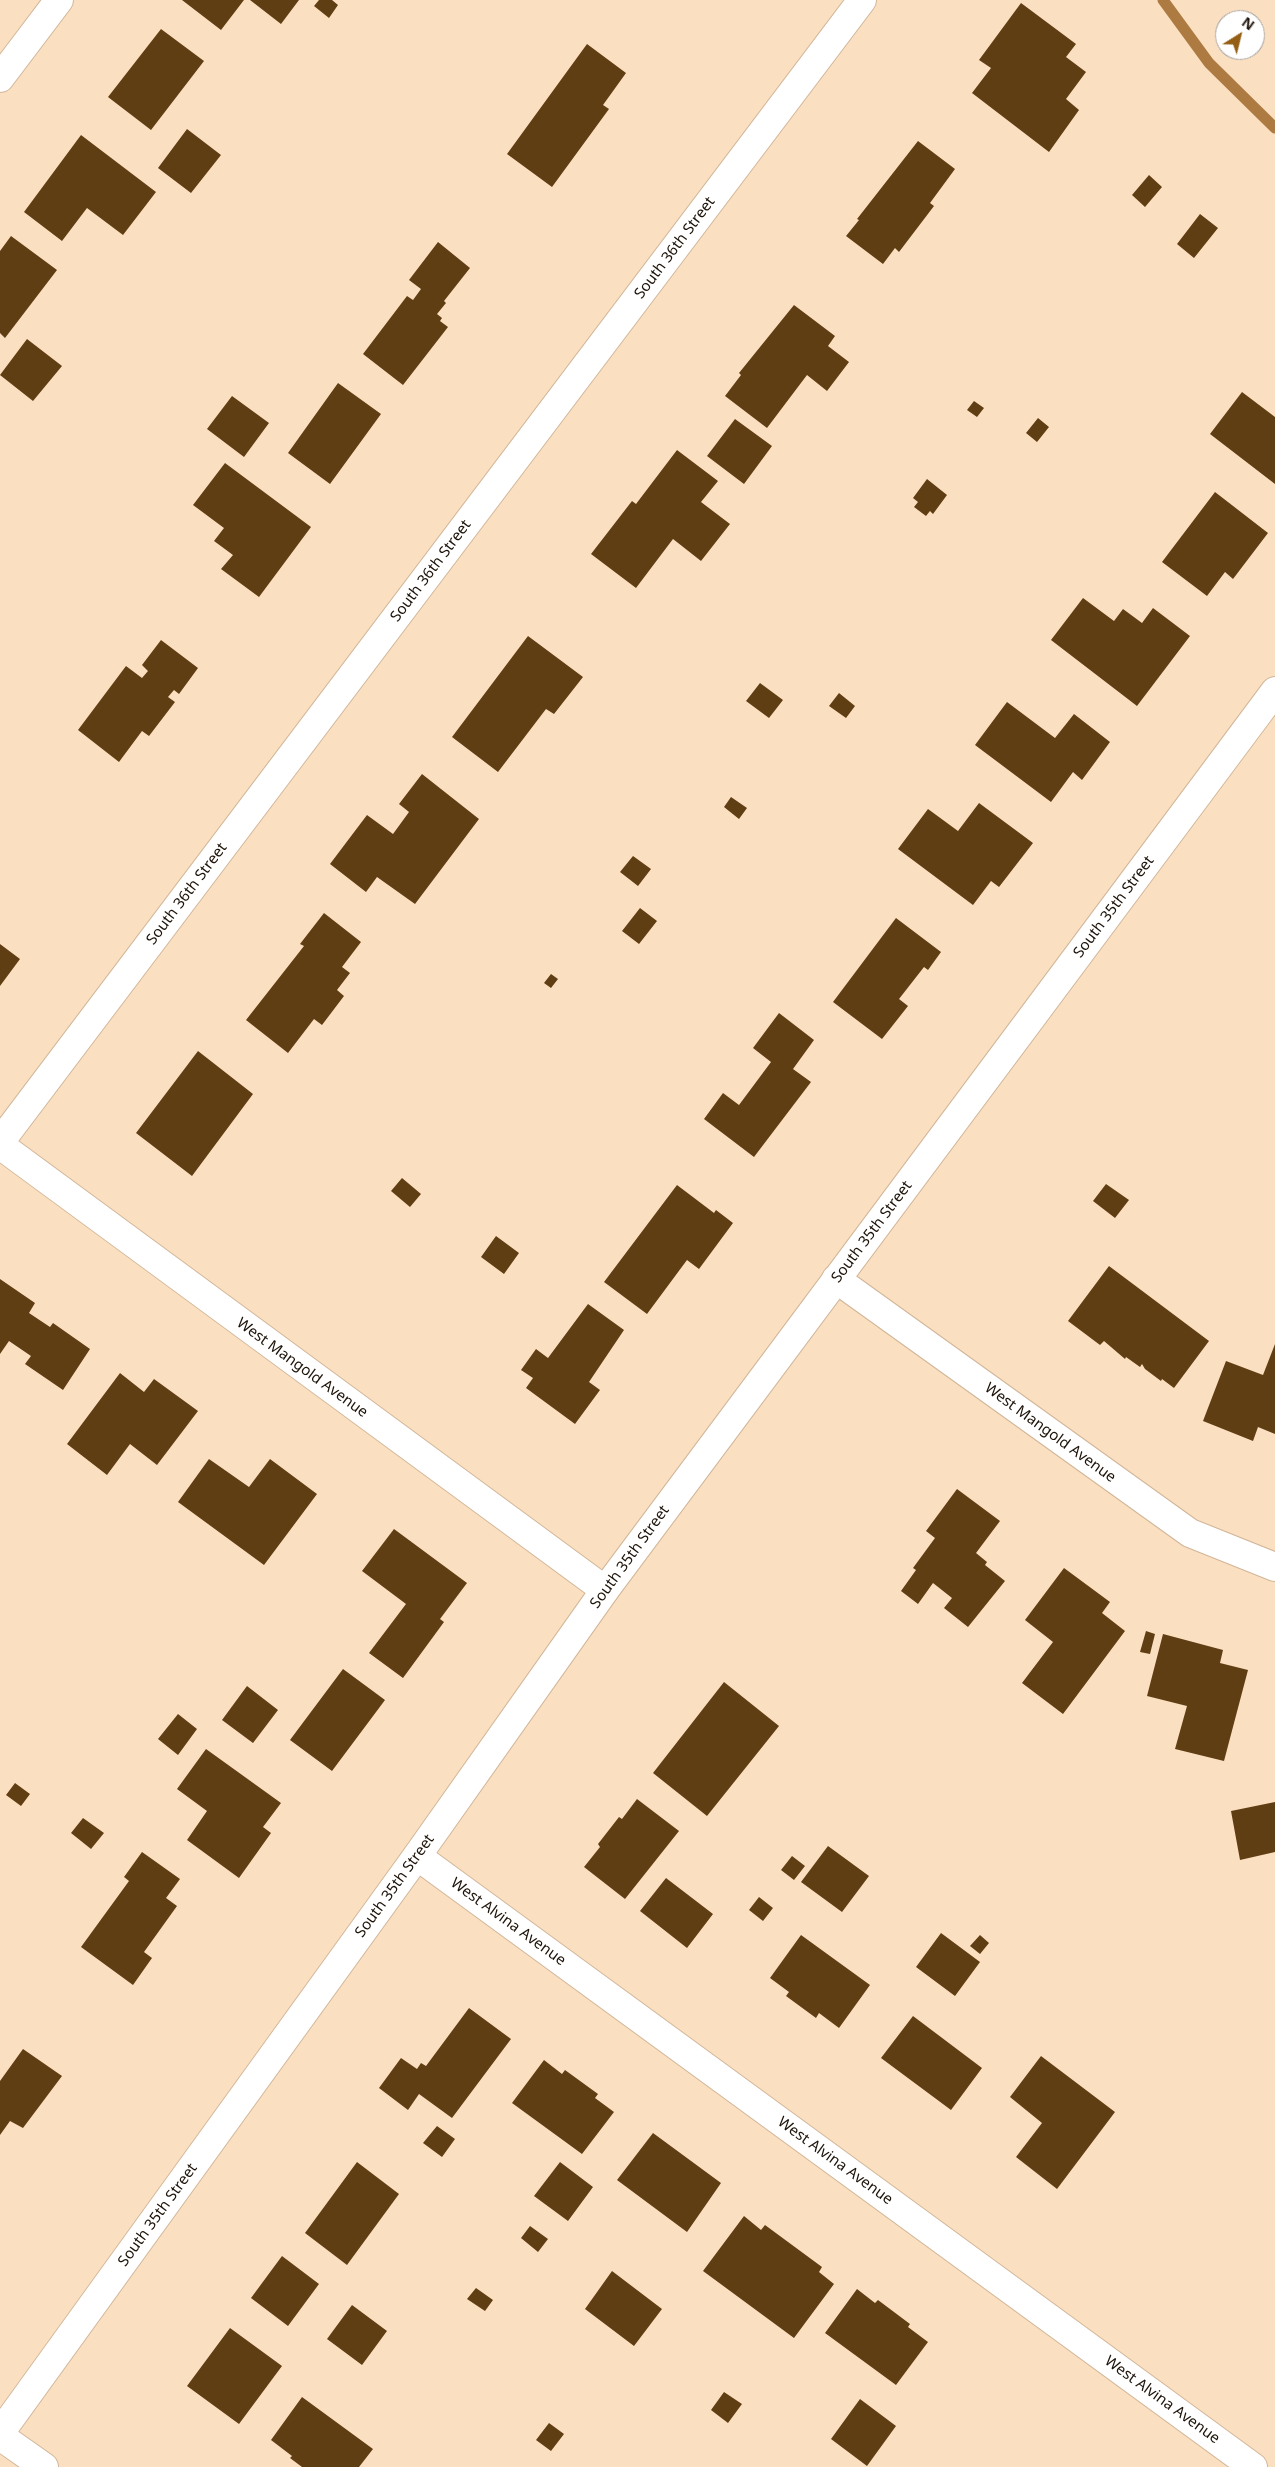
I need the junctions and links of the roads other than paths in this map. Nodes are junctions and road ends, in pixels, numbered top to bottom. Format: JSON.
{"nodes":[{"id":1,"x":59,"y":0,"type":"edge"},
{"id":2,"x":862,"y":0,"type":"edge"},
{"id":3,"x":0,"y":78,"type":"edge"},
{"id":4,"x":1275,"y":692,"type":"edge"},
{"id":5,"x":0,"y":1144,"type":"edge"},
{"id":6,"x":836,"y":1280,"type":"junction"},
{"id":7,"x":1275,"y":1567,"type":"edge"},
{"id":8,"x":605,"y":1590,"type":"junction"},
{"id":9,"x":417,"y":1856,"type":"junction"},
{"id":10,"x":0,"y":2434,"type":"edge"},
{"id":11,"x":44,"y":2467,"type":"edge"},
{"id":12,"x":1253,"y":2467,"type":"edge"}],
"edges":[{"from":1,"to":3,"type":"street"},
{"from":2,"to":5,"type":"street","name":"South 36th Street"},
{"from":4,"to":6,"type":"street","name":"South 35th Street"},
{"from":5,"to":8,"type":"street","name":"West Mangold Avenue"},
{"from":6,"to":7,"type":"street","name":"West Mangold Avenue"},
{"from":6,"to":8,"type":"street","name":"South 35th Street"},
{"from":8,"to":9,"type":"street","name":"South 35th Street"},
{"from":9,"to":10,"type":"street","name":"South 35th Street"},
{"from":9,"to":12,"type":"street","name":"West Alvina Avenue"},
{"from":10,"to":11,"type":"street"}]}
